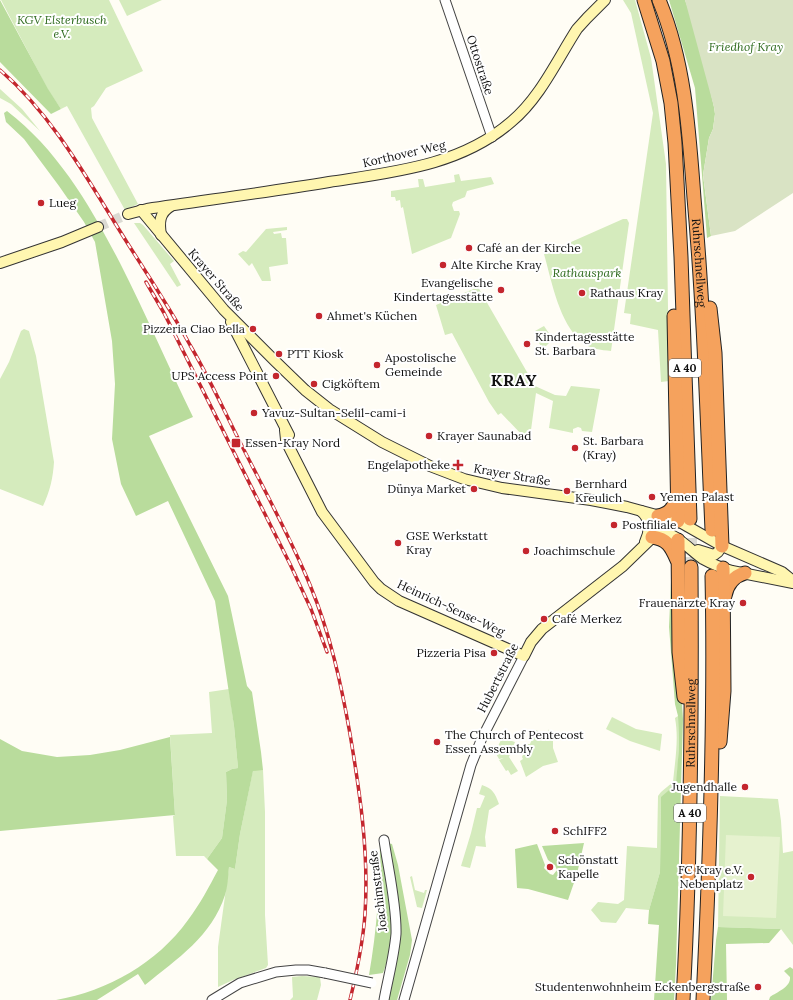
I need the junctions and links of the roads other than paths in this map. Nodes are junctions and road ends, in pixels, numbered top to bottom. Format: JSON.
{"nodes":[{"id":1,"x":446,"y":0,"type":"edge"},
{"id":2,"x":605,"y":0,"type":"edge"},
{"id":3,"x":644,"y":0,"type":"edge"},
{"id":4,"x":659,"y":0,"type":"edge"},
{"id":5,"x":492,"y":137,"type":"junction"},
{"id":6,"x":172,"y":206,"type":"junction"},
{"id":7,"x":141,"y":210,"type":"junction"},
{"id":8,"x":128,"y":214,"type":"tunnel mouth"},
{"id":9,"x":679,"y":216,"type":"junction"},
{"id":10,"x":98,"y":227,"type":"tunnel mouth"},
{"id":11,"x":161,"y":235,"type":"junction"},
{"id":12,"x":700,"y":257,"type":"junction"},
{"id":13,"x":0,"y":263,"type":"edge"},
{"id":14,"x":224,"y":310,"type":"junction"},
{"id":15,"x":250,"y":338,"type":"junction"},
{"id":16,"x":276,"y":362,"type":"junction"},
{"id":17,"x":258,"y":373,"type":"junction"},
{"id":18,"x":677,"y":486,"type":"junction"},
{"id":19,"x":642,"y":511,"type":"junction"},
{"id":20,"x":658,"y":516,"type":"junction"},
{"id":21,"x":684,"y":520,"type":"junction"},
{"id":22,"x":712,"y":530,"type":"dead end"},
{"id":23,"x":698,"y":533,"type":"junction"},
{"id":24,"x":652,"y":537,"type":"junction"},
{"id":25,"x":683,"y":543,"type":"junction"},
{"id":26,"x":722,"y":546,"type":"junction"},
{"id":27,"x":642,"y":547,"type":"junction"},
{"id":28,"x":685,"y":566,"type":"junction"},
{"id":29,"x":723,"y":568,"type":"junction"},
{"id":30,"x":745,"y":573,"type":"junction"},
{"id":31,"x":712,"y":576,"type":"dead end"},
{"id":32,"x":793,"y":582,"type":"edge"},
{"id":33,"x":724,"y":600,"type":"junction"},
{"id":34,"x":524,"y":656,"type":"junction"},
{"id":35,"x":711,"y":790,"type":"junction"},
{"id":36,"x":384,"y":840,"type":"dead end"},
{"id":37,"x":387,"y":986,"type":"junction"},
{"id":38,"x":212,"y":1000,"type":"edge"},
{"id":39,"x":384,"y":1000,"type":"edge"},
{"id":40,"x":404,"y":1000,"type":"edge"},
{"id":41,"x":683,"y":1000,"type":"edge"},
{"id":42,"x":703,"y":1000,"type":"edge"}],
"edges":[{"from":1,"to":5,"type":"street","name":"Ottostraße"},
{"from":2,"to":5,"type":"main road","name":"Korthover Weg"},
{"from":3,"to":9,"type":"highway","name":"Ruhrschnellweg","number":"A 40"},
{"from":4,"to":12,"type":"highway","name":"Ruhrschnellweg","number":"A 40"},
{"from":5,"to":6,"type":"main road","name":"Korthover Weg"},
{"from":6,"to":7,"type":"main road","name":"Korthover Weg"},
{"from":6,"to":11,"type":"main road"},
{"from":7,"to":8,"type":"main road","name":"Korthover Weg"},
{"from":7,"to":11,"type":"main road","name":"Krayer Straße"},
{"from":9,"to":18,"type":"highway"},
{"from":9,"to":21,"type":"highway","name":"Ruhrschnellweg","number":"A 40"},
{"from":10,"to":13,"type":"main road"},
{"from":11,"to":14,"type":"main road","name":"Krayer Straße"},
{"from":12,"to":22,"type":"highway","name":"Ruhrschnellweg","number":"A 40"},
{"from":12,"to":26,"type":"highway"},
{"from":14,"to":15,"type":"main road","name":"Krayer Straße"},
{"from":14,"to":17,"type":"main road","name":"Heinrich-Sense-Weg"},
{"from":15,"to":16,"type":"main road","name":"Krayer Straße"},
{"from":15,"to":17,"type":"main road","name":"Heinrich-Sense-Weg"},
{"from":16,"to":17,"type":"main road"},
{"from":16,"to":19,"type":"main road","name":"Krayer Straße"},
{"from":17,"to":34,"type":"main road","name":"Heinrich-Sense-Weg"},
{"from":18,"to":20,"type":"highway"},
{"from":18,"to":21,"type":"highway"},
{"from":19,"to":20,"type":"main road","name":"Krayer Straße"},
{"from":19,"to":27,"type":"main road"},
{"from":20,"to":21,"type":"main road","name":"Krayer Straße"},
{"from":21,"to":23,"type":"main road","name":"Krayer Straße"},
{"from":21,"to":25,"type":"main road"},
{"from":23,"to":25,"type":"main road"},
{"from":23,"to":26,"type":"main road","name":"Krayer Straße"},
{"from":24,"to":25,"type":"main road"},
{"from":24,"to":27,"type":"main road","name":"Hubertstraße"},
{"from":24,"to":28,"type":"highway"},
{"from":25,"to":26,"type":"main road"},
{"from":25,"to":28,"type":"highway","name":"Ruhrschnellweg"},
{"from":25,"to":29,"type":"main road","name":"Krayer Straße"},
{"from":26,"to":29,"type":"main road"},
{"from":26,"to":32,"type":"main road","name":"Krayer Straße"},
{"from":27,"to":34,"type":"main road","name":"Hubertstraße"},
{"from":28,"to":41,"type":"highway","name":"Ruhrschnellweg","number":"A 40"},
{"from":29,"to":30,"type":"main road","name":"Krayer Straße"},
{"from":29,"to":33,"type":"highway"},
{"from":30,"to":32,"type":"main road","name":"Krayer Straße"},
{"from":30,"to":33,"type":"highway"},
{"from":31,"to":35,"type":"highway","name":"Ruhrschnellweg","number":"A 40"},
{"from":33,"to":35,"type":"highway"},
{"from":34,"to":40,"type":"street","name":"Hubertstraße"},
{"from":35,"to":42,"type":"highway","name":"Ruhrschnellweg","number":"A 40"},
{"from":36,"to":37,"type":"street","name":"Joachimstraße"},
{"from":37,"to":38,"type":"street","bridge":true},
{"from":37,"to":39,"type":"street","name":"Joachimstraße"}]}
